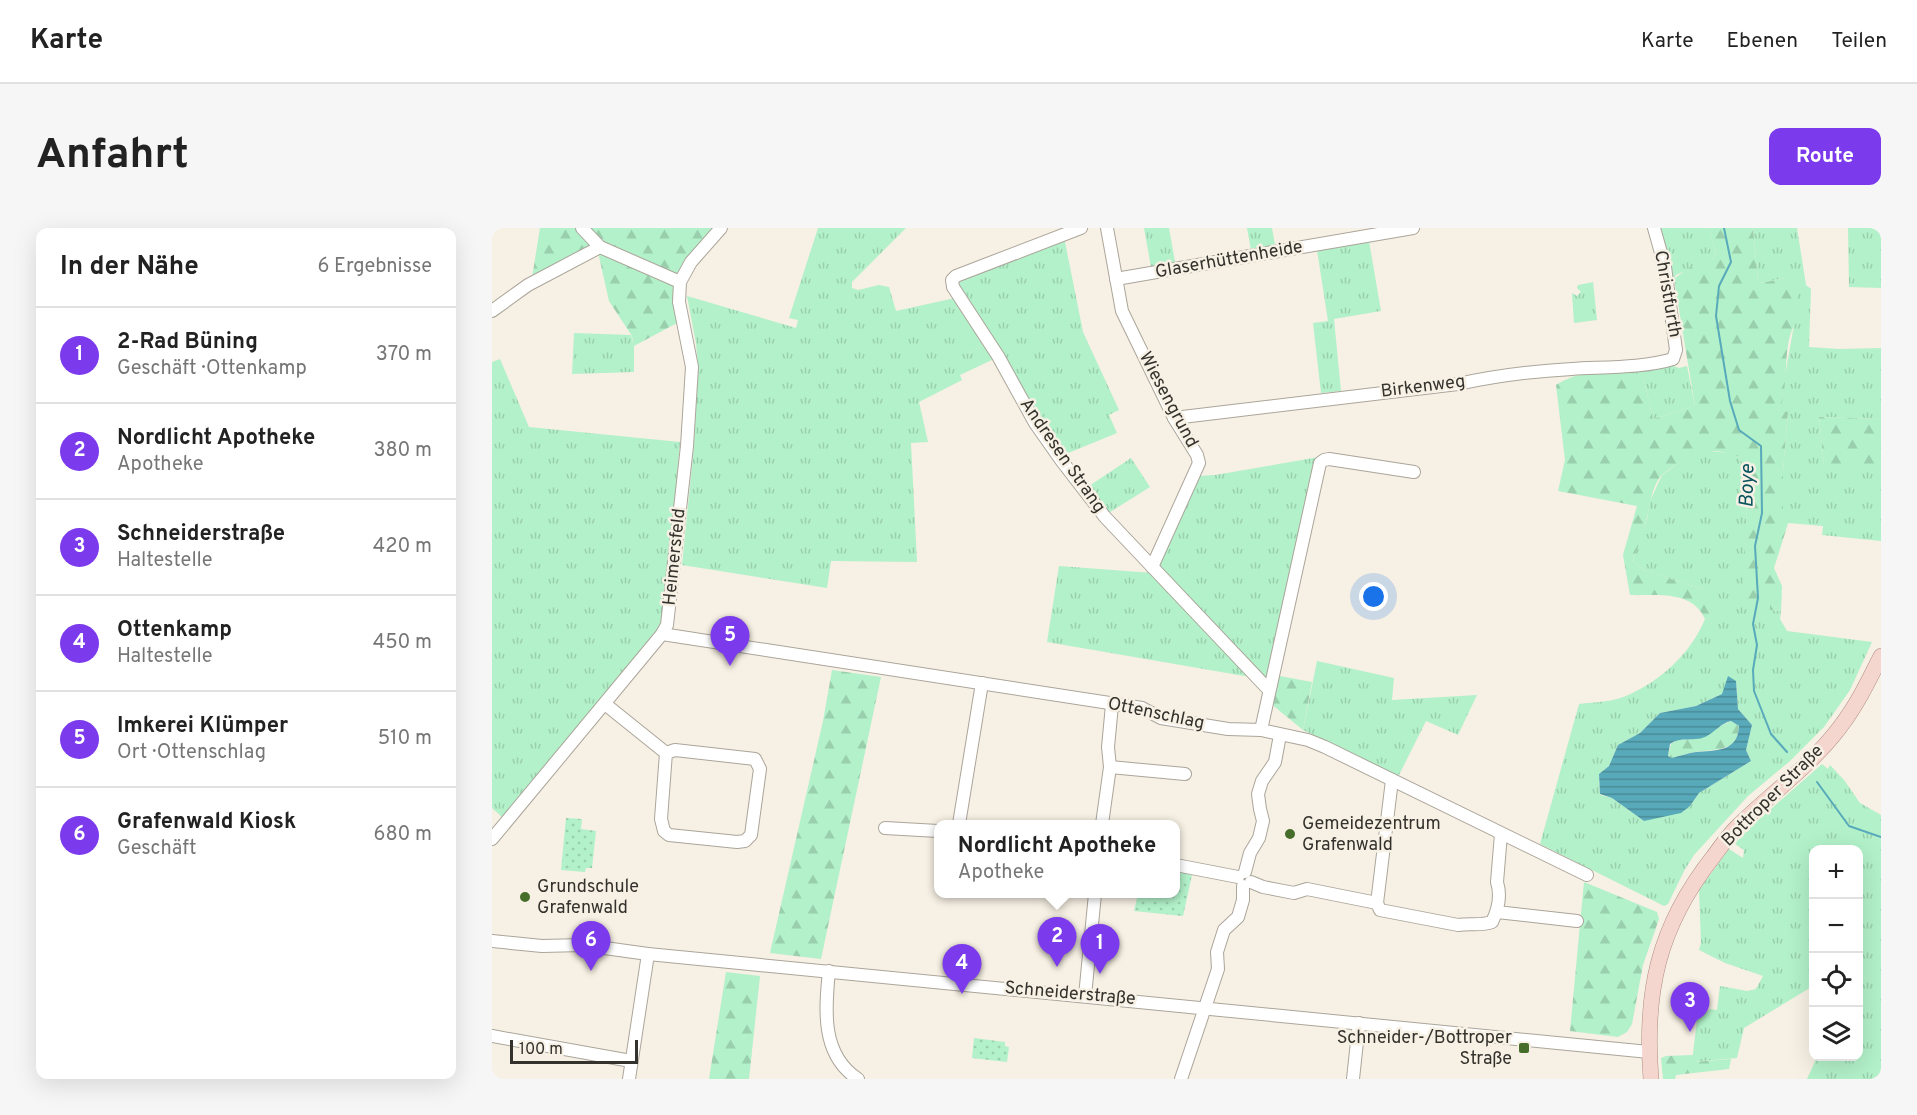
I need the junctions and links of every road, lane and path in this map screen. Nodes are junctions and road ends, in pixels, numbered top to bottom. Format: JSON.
{"nodes":[{"id":1,"x":582,"y":228,"type":"edge"},
{"id":2,"x":721,"y":228,"type":"edge"},
{"id":3,"x":1081,"y":228,"type":"edge"},
{"id":4,"x":1107,"y":228,"type":"edge"},
{"id":5,"x":1413,"y":228,"type":"edge"},
{"id":6,"x":1654,"y":228,"type":"edge"},
{"id":7,"x":600,"y":247,"type":"junction"},
{"id":8,"x":1116,"y":279,"type":"junction"},
{"id":9,"x":680,"y":282,"type":"junction"},
{"id":10,"x":492,"y":311,"type":"edge"},
{"id":11,"x":1673,"y":359,"type":"joint"},
{"id":12,"x":1174,"y":418,"type":"junction"},
{"id":13,"x":1414,"y":472,"type":"dead end"},
{"id":14,"x":1152,"y":567,"type":"junction"},
{"id":15,"x":662,"y":634,"type":"junction"},
{"id":16,"x":1881,"y":656,"type":"edge"},
{"id":17,"x":982,"y":683,"type":"junction"},
{"id":18,"x":1268,"y":689,"type":"junction"},
{"id":19,"x":605,"y":704,"type":"junction"},
{"id":20,"x":1112,"y":705,"type":"junction"},
{"id":21,"x":1261,"y":730,"type":"junction"},
{"id":22,"x":1280,"y":735,"type":"junction"},
{"id":23,"x":666,"y":753,"type":"junction"},
{"id":24,"x":1110,"y":766,"type":"junction"},
{"id":25,"x":1185,"y":774,"type":"dead end"},
{"id":26,"x":1392,"y":780,"type":"junction"},
{"id":27,"x":959,"y":820,"type":"edge"},
{"id":28,"x":1103,"y":820,"type":"edge"},
{"id":29,"x":885,"y":828,"type":"dead end"},
{"id":30,"x":934,"y":831,"type":"edge"},
{"id":31,"x":1501,"y":834,"type":"junction"},
{"id":32,"x":492,"y":839,"type":"edge"},
{"id":33,"x":1180,"y":865,"type":"edge"},
{"id":34,"x":1587,"y":875,"type":"dead end"},
{"id":35,"x":1244,"y":879,"type":"junction"},
{"id":36,"x":1095,"y":898,"type":"edge"},
{"id":37,"x":1377,"y":903,"type":"junction"},
{"id":38,"x":1497,"y":912,"type":"junction"},
{"id":39,"x":1577,"y":921,"type":"dead end"},
{"id":40,"x":492,"y":941,"type":"edge"},
{"id":41,"x":648,"y":954,"type":"junction"},
{"id":42,"x":829,"y":971,"type":"junction"},
{"id":43,"x":1085,"y":996,"type":"junction"},
{"id":44,"x":1206,"y":1008,"type":"junction"},
{"id":45,"x":1359,"y":1023,"type":"junction"},
{"id":46,"x":492,"y":1036,"type":"edge"},
{"id":47,"x":1649,"y":1053,"type":"junction"},
{"id":48,"x":631,"y":1061,"type":"junction"},
{"id":49,"x":628,"y":1079,"type":"edge"},
{"id":50,"x":858,"y":1079,"type":"edge"},
{"id":51,"x":1181,"y":1079,"type":"edge"},
{"id":52,"x":1353,"y":1079,"type":"edge"},
{"id":53,"x":1651,"y":1079,"type":"edge"}],
"edges":[{"from":1,"to":7,"type":"street"},
{"from":2,"to":9,"type":"street"},
{"from":3,"to":14,"type":"street","name":"Andresen Strang"},
{"from":4,"to":8,"type":"street","name":"Wiesengrund"},
{"from":5,"to":8,"type":"street","name":"Glaserhüttenheide"},
{"from":6,"to":11,"type":"street","name":"Christfurth"},
{"from":7,"to":9,"type":"street"},
{"from":7,"to":10,"type":"street"},
{"from":8,"to":12,"type":"street","name":"Wiesengrund"},
{"from":9,"to":15,"type":"street","name":"Heimersfeld"},
{"from":11,"to":12,"type":"street","name":"Birkenweg"},
{"from":12,"to":14,"type":"street","name":"Wiesengrund"},
{"from":13,"to":18,"type":"street"},
{"from":14,"to":18,"type":"street","name":"Andresen Strang"},
{"from":15,"to":17,"type":"street","name":"Ottenschlag"},
{"from":15,"to":19,"type":"street","name":"Heimersfeld"},
{"from":16,"to":47,"type":"main road","name":"Bottroper Straße"},
{"from":17,"to":20,"type":"street","name":"Ottenschlag"},
{"from":17,"to":27,"type":"street"},
{"from":18,"to":21,"type":"street"},
{"from":19,"to":23,"type":"street"},
{"from":19,"to":32,"type":"street","name":"Heimersfeld"},
{"from":20,"to":21,"type":"street","name":"Ottenschlag"},
{"from":20,"to":24,"type":"street"},
{"from":21,"to":22,"type":"street","name":"Ottenschlag"},
{"from":22,"to":26,"type":"street","name":"Ottenschlag"},
{"from":22,"to":35,"type":"street"},
{"from":23,"to":23,"type":"street"},
{"from":24,"to":25,"type":"street"},
{"from":24,"to":28,"type":"street"},
{"from":26,"to":31,"type":"street","name":"Ottenschlag"},
{"from":26,"to":37,"type":"street"},
{"from":29,"to":30,"type":"street"},
{"from":31,"to":34,"type":"street","name":"Ottenschlag"},
{"from":31,"to":38,"type":"street"},
{"from":33,"to":35,"type":"street"},
{"from":35,"to":37,"type":"street"},
{"from":35,"to":44,"type":"street"},
{"from":36,"to":43,"type":"street"},
{"from":37,"to":38,"type":"street"},
{"from":38,"to":39,"type":"street"},
{"from":40,"to":41,"type":"street","name":"Schneiderstraße"},
{"from":41,"to":42,"type":"street","name":"Schneiderstraße"},
{"from":41,"to":48,"type":"street"},
{"from":42,"to":43,"type":"street","name":"Schneiderstraße"},
{"from":42,"to":50,"type":"street"},
{"from":43,"to":44,"type":"street","name":"Schneiderstraße"},
{"from":44,"to":45,"type":"street","name":"Schneiderstraße"},
{"from":44,"to":51,"type":"street"},
{"from":45,"to":47,"type":"street","name":"Schneiderstraße"},
{"from":45,"to":52,"type":"street"},
{"from":46,"to":48,"type":"street"},
{"from":47,"to":53,"type":"main road","name":"Bottroper Straße"},
{"from":48,"to":49,"type":"street"}]}
